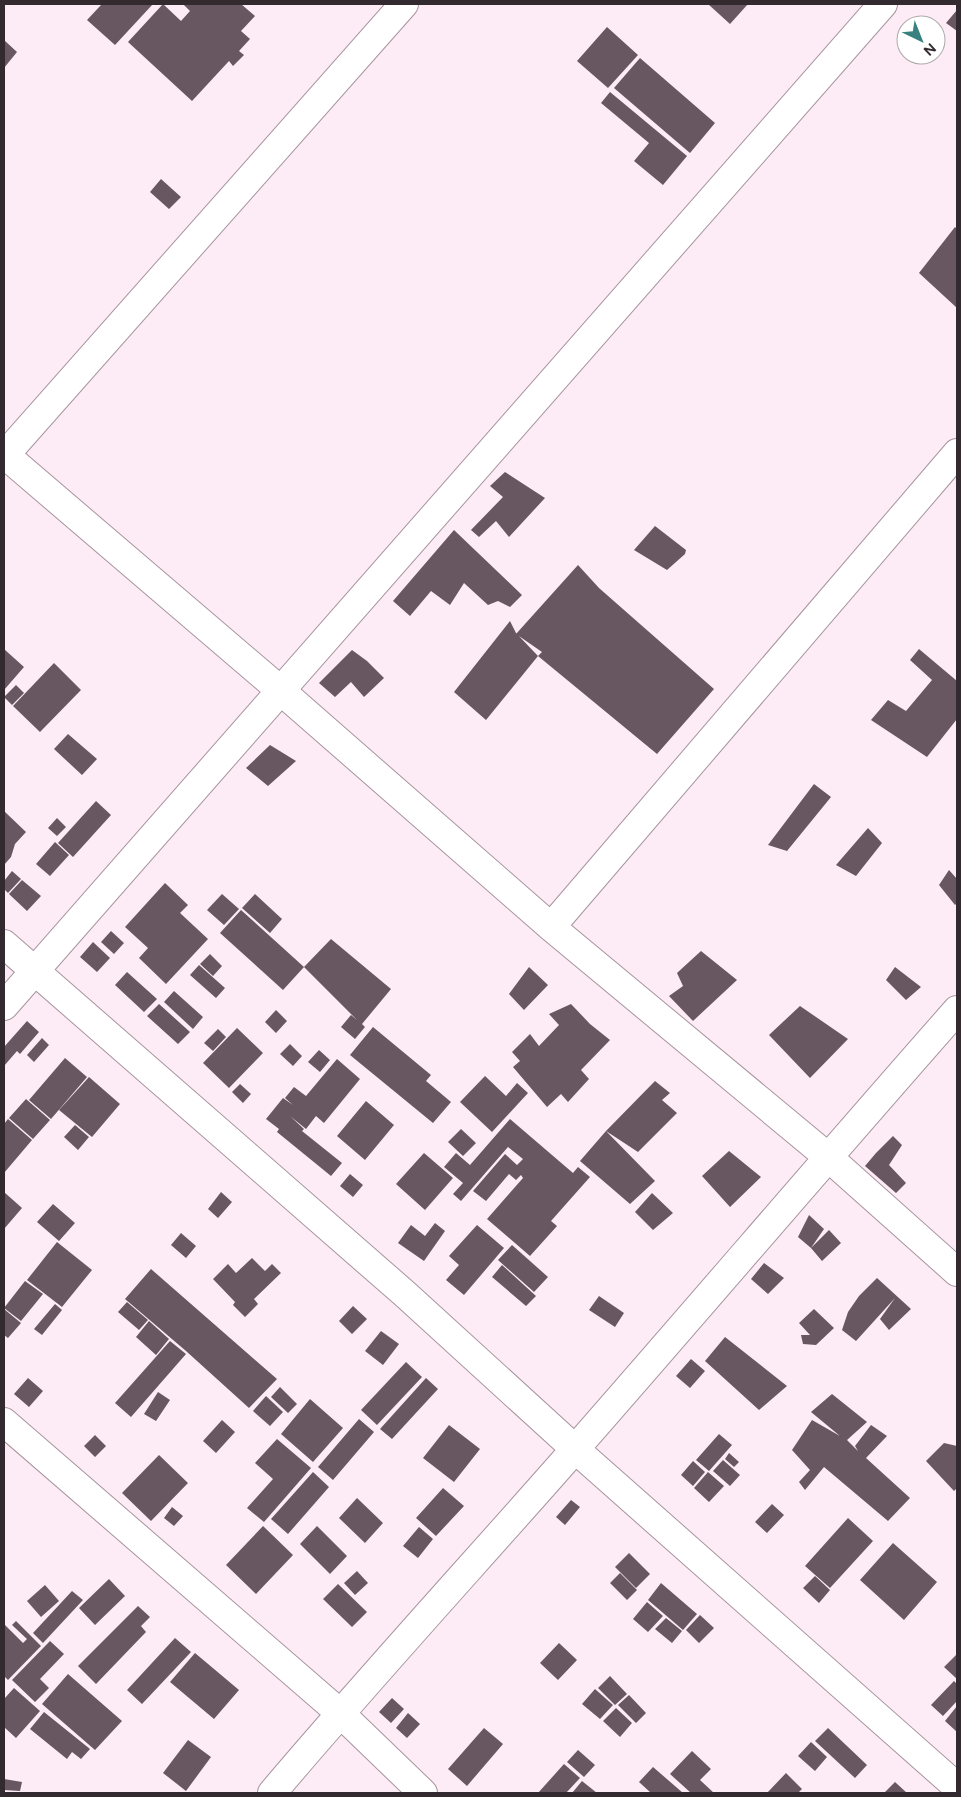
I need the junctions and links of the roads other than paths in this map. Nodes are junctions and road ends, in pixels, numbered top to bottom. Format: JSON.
{"nodes":[{"id":1,"x":404,"y":4,"type":"edge"},
{"id":2,"x":883,"y":4,"type":"edge"},
{"id":3,"x":957,"y":453,"type":"edge"},
{"id":4,"x":4,"y":455,"type":"edge"},
{"id":5,"x":280,"y":690,"type":"junction"},
{"id":6,"x":551,"y":927,"type":"junction"},
{"id":7,"x":4,"y":944,"type":"edge"},
{"id":8,"x":35,"y":971,"type":"junction"},
{"id":9,"x":4,"y":1006,"type":"edge"},
{"id":10,"x":957,"y":1010,"type":"edge"},
{"id":11,"x":828,"y":1157,"type":"junction"},
{"id":12,"x":957,"y":1272,"type":"edge"},
{"id":13,"x":4,"y":1422,"type":"edge"},
{"id":14,"x":575,"y":1449,"type":"junction"},
{"id":15,"x":340,"y":1713,"type":"junction"},
{"id":16,"x":957,"y":1787,"type":"edge"},
{"id":17,"x":272,"y":1793,"type":"edge"},
{"id":18,"x":423,"y":1793,"type":"edge"}],
"edges":[{"from":1,"to":4,"type":"street"},
{"from":2,"to":5,"type":"street"},
{"from":3,"to":6,"type":"street"},
{"from":4,"to":5,"type":"street"},
{"from":5,"to":6,"type":"street"},
{"from":5,"to":8,"type":"street"},
{"from":6,"to":11,"type":"street"},
{"from":7,"to":8,"type":"street"},
{"from":8,"to":9,"type":"street"},
{"from":8,"to":14,"type":"street"},
{"from":10,"to":11,"type":"street"},
{"from":11,"to":12,"type":"street"},
{"from":11,"to":14,"type":"street"},
{"from":13,"to":15,"type":"street"},
{"from":14,"to":15,"type":"street"},
{"from":14,"to":16,"type":"street"},
{"from":15,"to":17,"type":"street"},
{"from":15,"to":18,"type":"street"}]}
